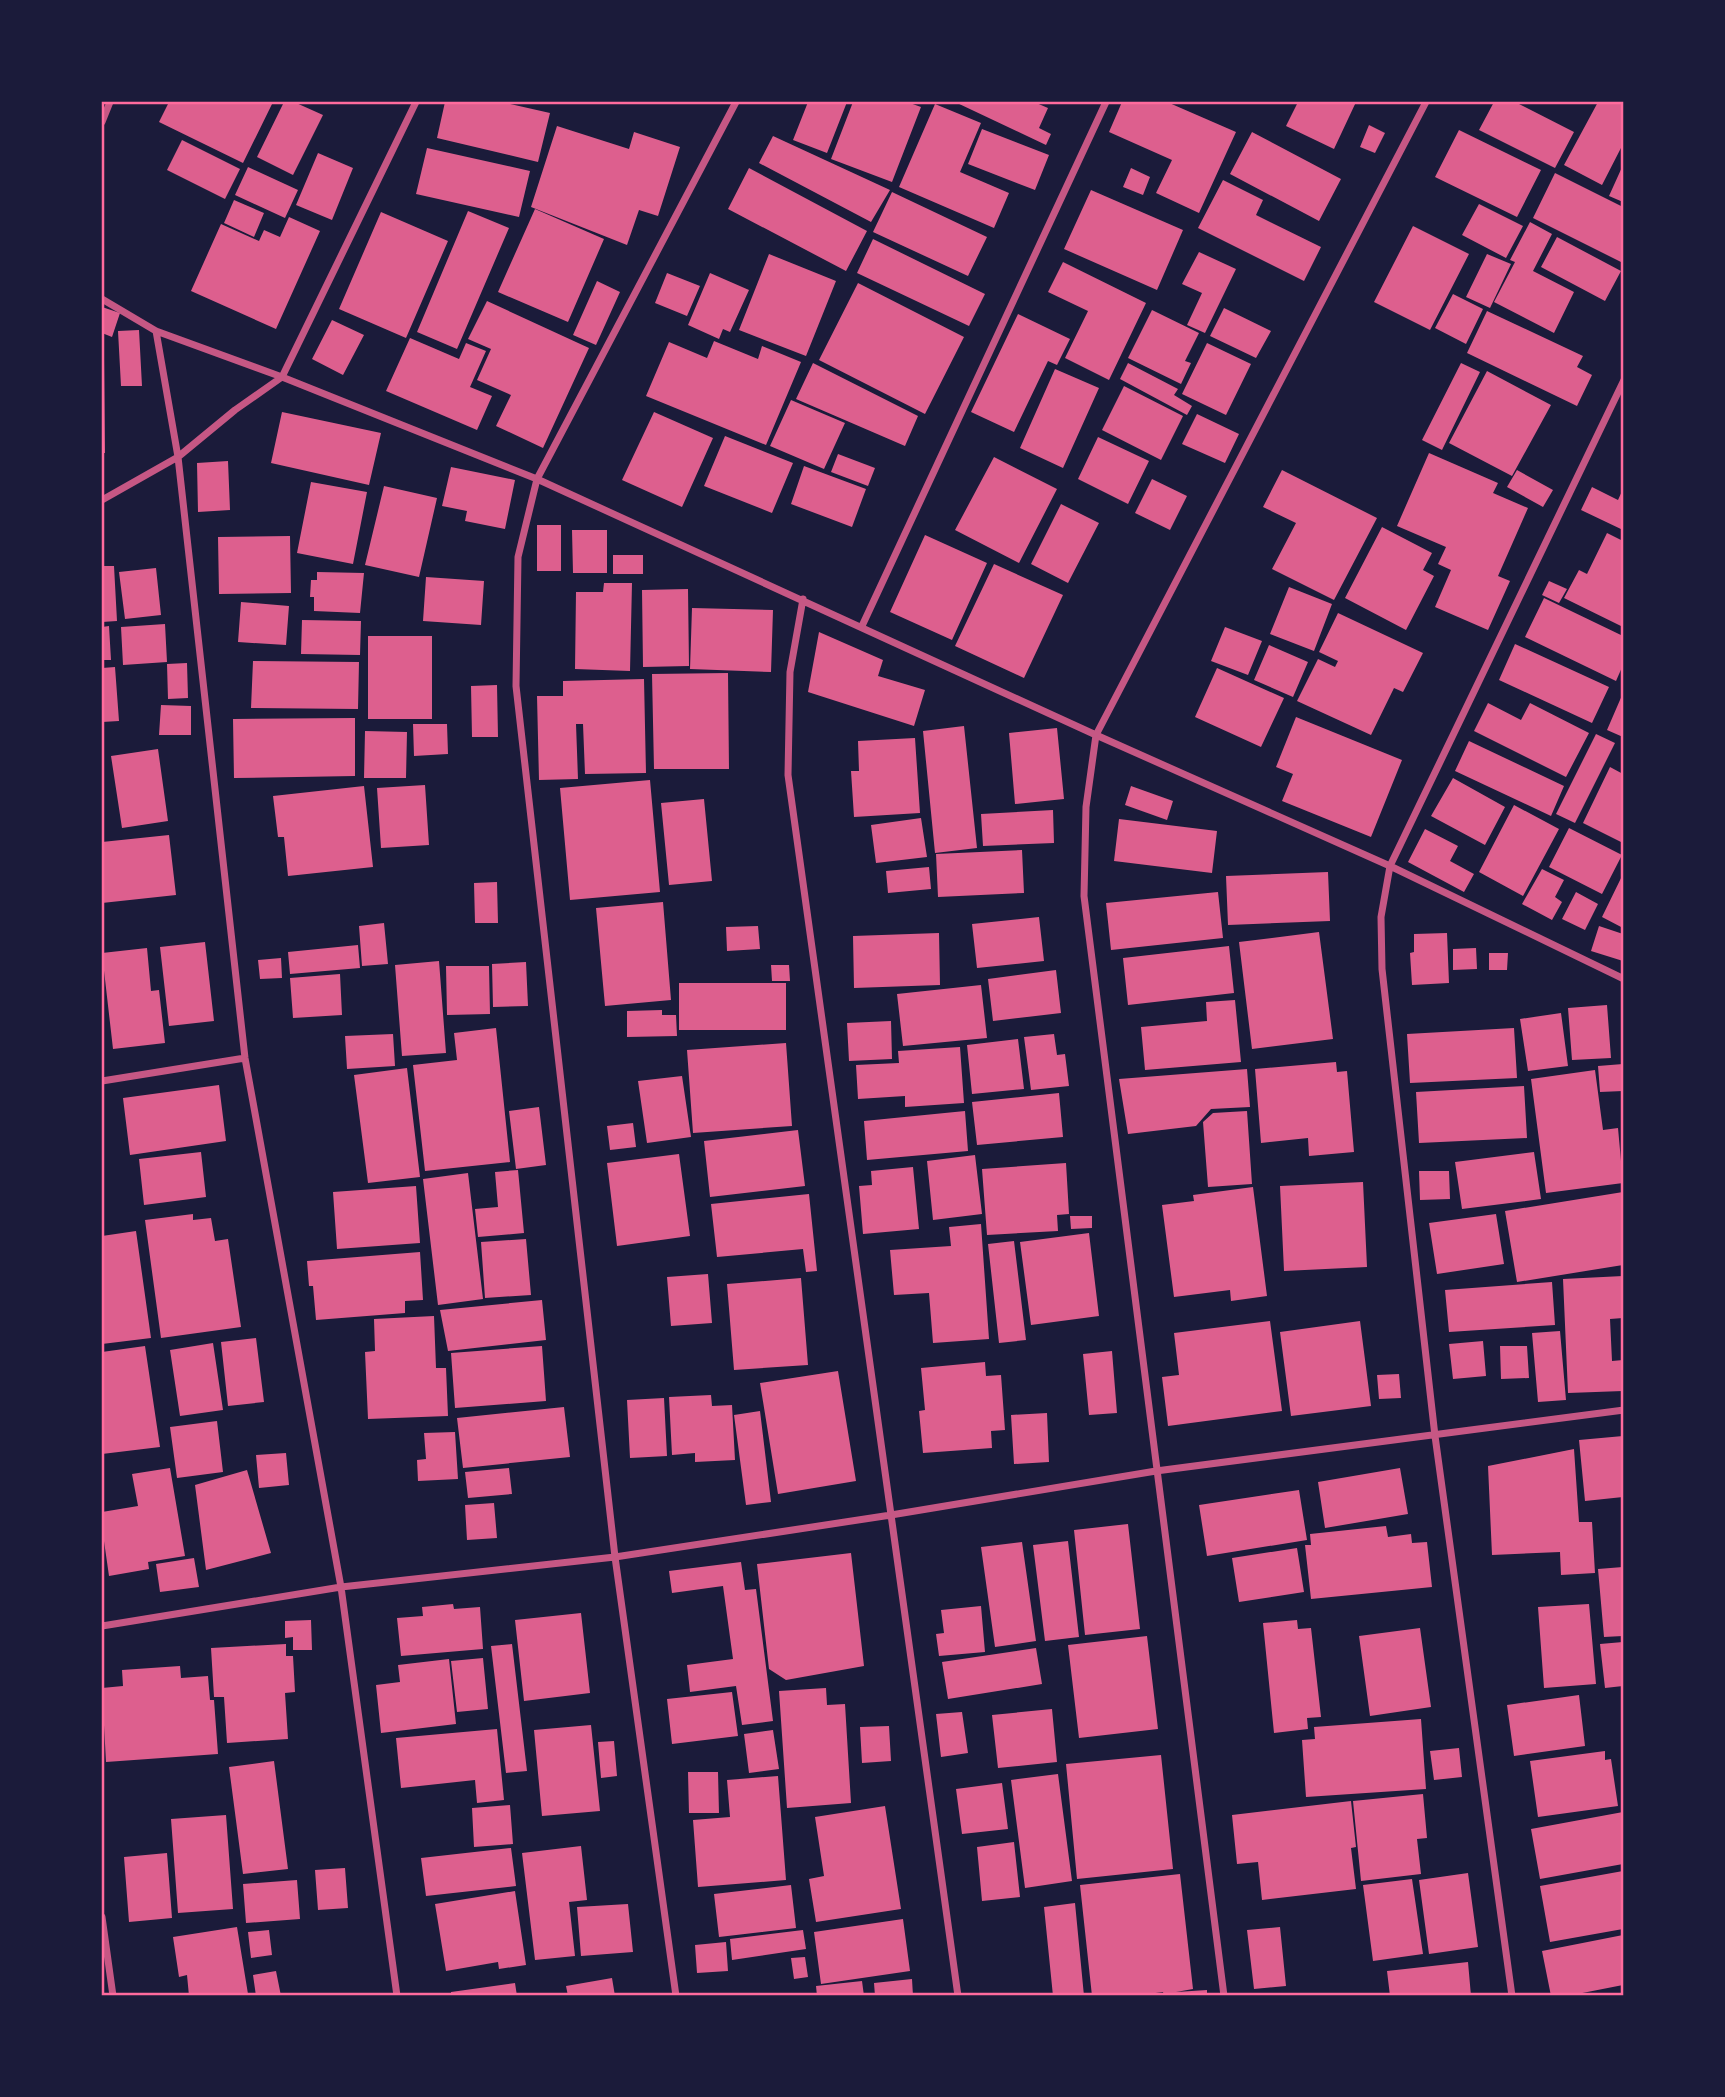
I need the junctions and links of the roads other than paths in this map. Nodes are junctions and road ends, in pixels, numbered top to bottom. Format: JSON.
{"nodes":[{"id":1,"x":110,"y":102,"type":"edge"},
{"id":2,"x":416,"y":102,"type":"edge"},
{"id":3,"x":736,"y":102,"type":"edge"},
{"id":4,"x":1106,"y":102,"type":"edge"},
{"id":5,"x":1426,"y":102,"type":"edge"},
{"id":6,"x":102,"y":122,"type":"edge"},
{"id":7,"x":102,"y":299,"type":"edge"},
{"id":8,"x":156,"y":331,"type":"junction"},
{"id":9,"x":282,"y":377,"type":"junction"},
{"id":10,"x":1623,"y":380,"type":"edge"},
{"id":11,"x":178,"y":457,"type":"junction"},
{"id":12,"x":537,"y":479,"type":"junction"},
{"id":13,"x":102,"y":500,"type":"edge"},
{"id":14,"x":803,"y":599,"type":"junction"},
{"id":15,"x":862,"y":626,"type":"junction"},
{"id":16,"x":1096,"y":735,"type":"junction"},
{"id":17,"x":1390,"y":866,"type":"junction"},
{"id":18,"x":1623,"y":979,"type":"edge"},
{"id":19,"x":245,"y":1058,"type":"junction"},
{"id":20,"x":102,"y":1081,"type":"edge"},
{"id":21,"x":1623,"y":1410,"type":"edge"},
{"id":22,"x":1435,"y":1436,"type":"junction"},
{"id":23,"x":1157,"y":1471,"type":"junction"},
{"id":24,"x":891,"y":1516,"type":"junction"},
{"id":25,"x":615,"y":1557,"type":"junction"},
{"id":26,"x":341,"y":1587,"type":"junction"},
{"id":27,"x":102,"y":1626,"type":"edge"},
{"id":28,"x":102,"y":1917,"type":"edge"},
{"id":29,"x":113,"y":1996,"type":"edge"},
{"id":30,"x":397,"y":1996,"type":"edge"},
{"id":31,"x":676,"y":1996,"type":"edge"},
{"id":32,"x":958,"y":1996,"type":"edge"},
{"id":33,"x":1224,"y":1996,"type":"edge"},
{"id":34,"x":1512,"y":1996,"type":"edge"}],
"edges":[{"from":1,"to":6,"type":"street"},
{"from":2,"to":9,"type":"street"},
{"from":3,"to":12,"type":"street"},
{"from":4,"to":15,"type":"street"},
{"from":5,"to":16,"type":"street"},
{"from":7,"to":8,"type":"street"},
{"from":8,"to":9,"type":"street"},
{"from":8,"to":11,"type":"street"},
{"from":9,"to":11,"type":"street"},
{"from":9,"to":12,"type":"street"},
{"from":10,"to":17,"type":"street"},
{"from":11,"to":13,"type":"street"},
{"from":11,"to":19,"type":"street"},
{"from":12,"to":14,"type":"street"},
{"from":12,"to":25,"type":"street"},
{"from":14,"to":15,"type":"street"},
{"from":14,"to":24,"type":"street"},
{"from":15,"to":16,"type":"street"},
{"from":16,"to":17,"type":"street"},
{"from":16,"to":23,"type":"street"},
{"from":17,"to":18,"type":"street"},
{"from":17,"to":22,"type":"street"},
{"from":19,"to":20,"type":"street"},
{"from":19,"to":26,"type":"street"},
{"from":21,"to":22,"type":"street"},
{"from":22,"to":23,"type":"street"},
{"from":22,"to":34,"type":"street"},
{"from":23,"to":24,"type":"street"},
{"from":23,"to":33,"type":"street"},
{"from":24,"to":25,"type":"street"},
{"from":24,"to":32,"type":"street"},
{"from":25,"to":26,"type":"street"},
{"from":25,"to":31,"type":"street"},
{"from":26,"to":27,"type":"street"},
{"from":26,"to":30,"type":"street"},
{"from":28,"to":29,"type":"street"}]}
